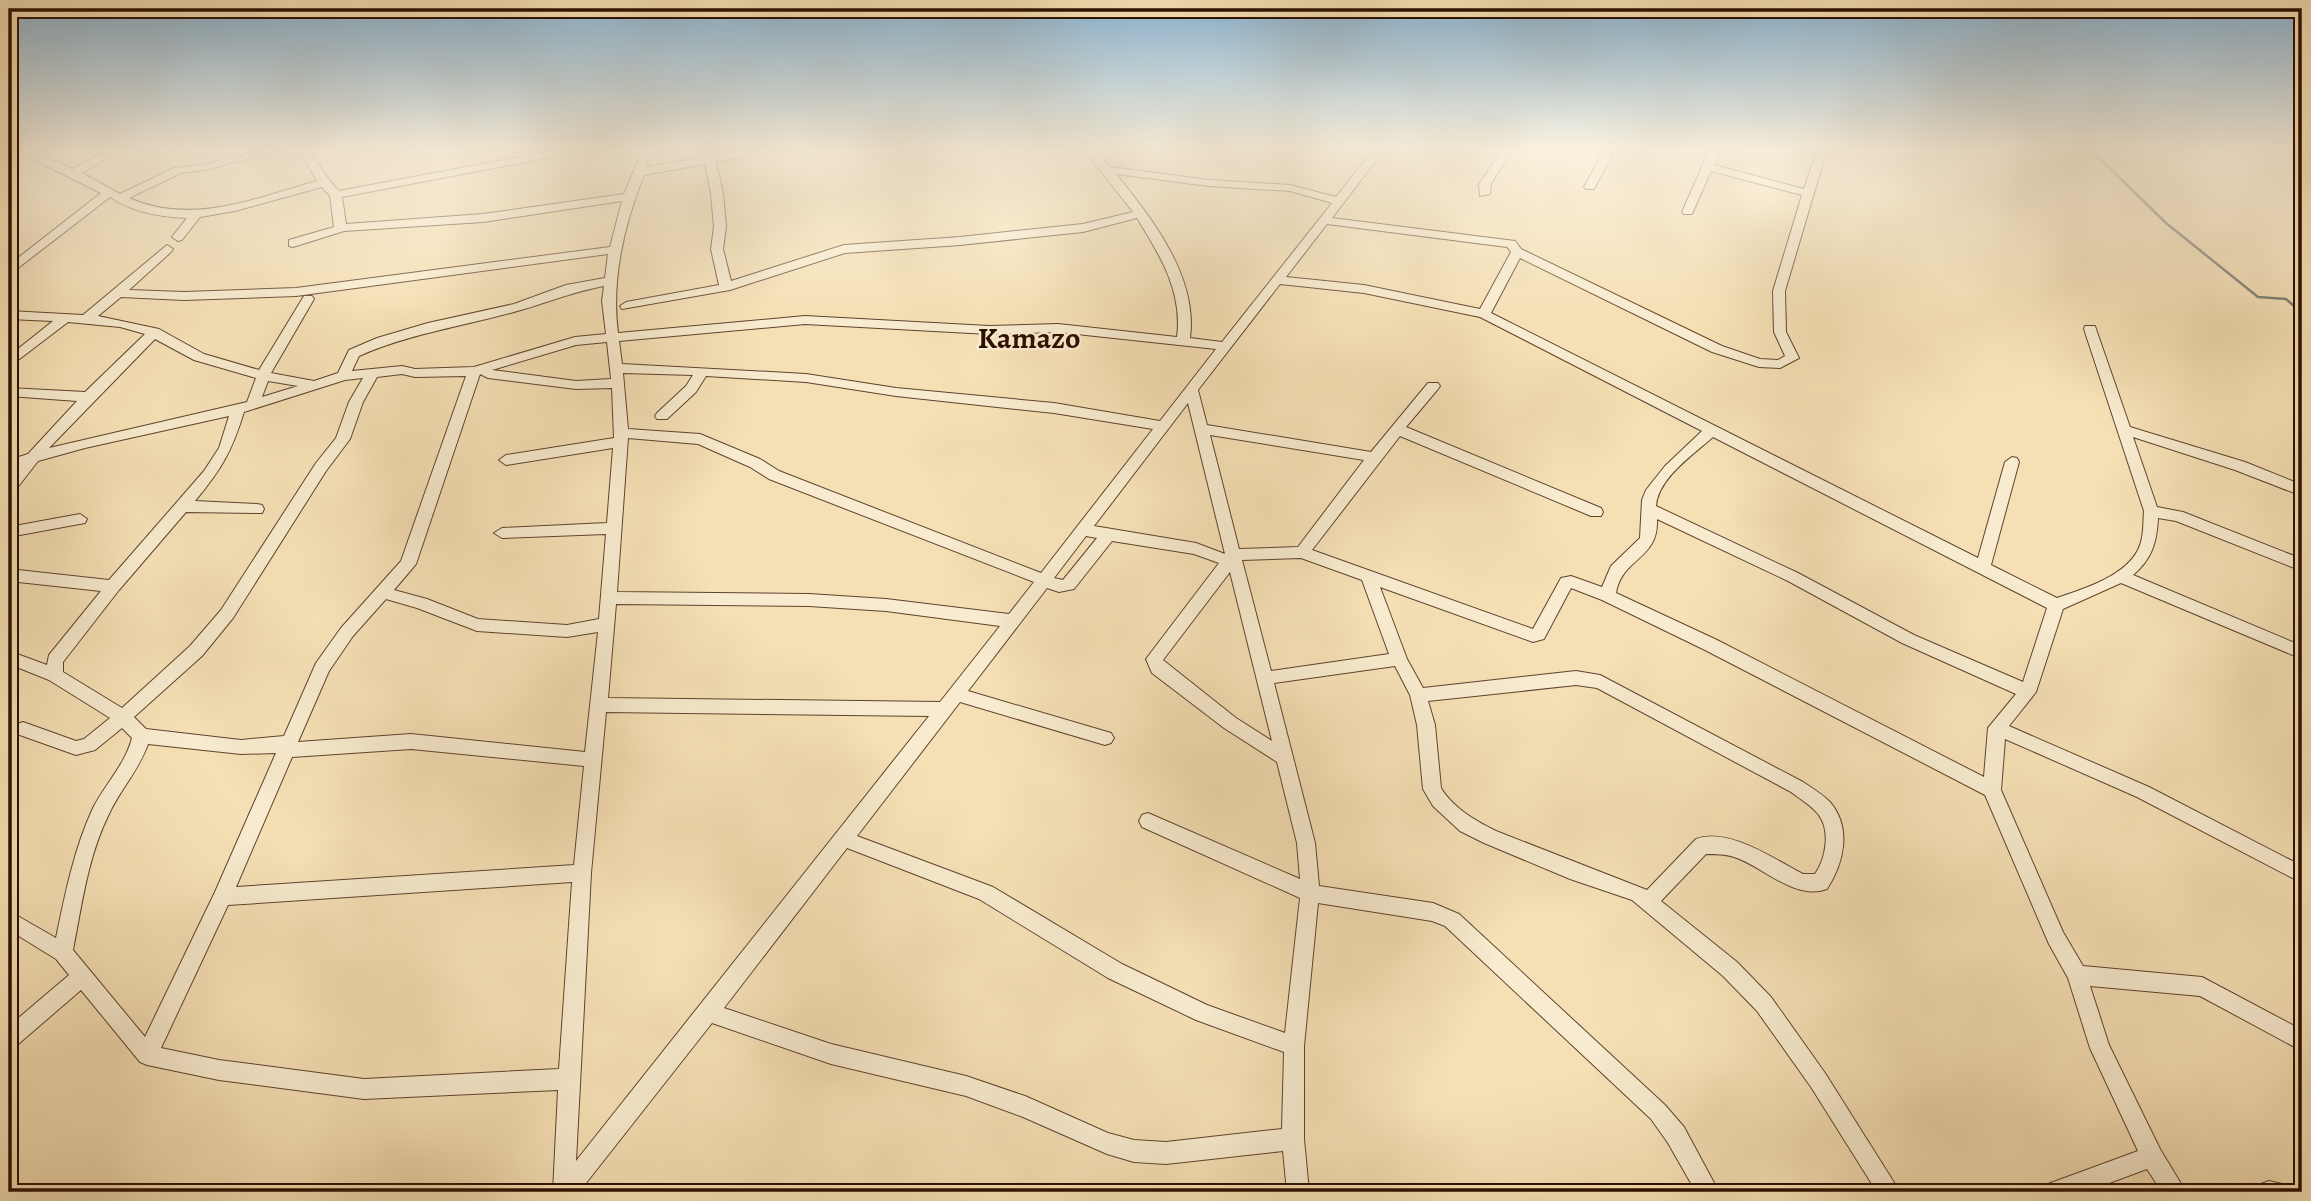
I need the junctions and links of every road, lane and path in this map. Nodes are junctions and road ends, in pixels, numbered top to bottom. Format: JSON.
{"nodes":[{"id":1,"x":101,"y":205,"type":"edge"},
{"id":2,"x":138,"y":205,"type":"edge"},
{"id":3,"x":239,"y":205,"type":"edge"},
{"id":4,"x":337,"y":205,"type":"edge"},
{"id":5,"x":573,"y":205,"type":"edge"},
{"id":6,"x":627,"y":205,"type":"edge"},
{"id":7,"x":719,"y":205,"type":"edge"},
{"id":8,"x":1133,"y":205,"type":"edge"},
{"id":9,"x":1336,"y":205,"type":"edge"},
{"id":10,"x":1691,"y":205,"type":"edge"},
{"id":11,"x":1803,"y":205,"type":"edge"},
{"id":12,"x":1688,"y":212,"type":"dead end"},
{"id":13,"x":196,"y":214,"type":"junction"},
{"id":14,"x":1139,"y":214,"type":"junction"},
{"id":15,"x":1323,"y":220,"type":"junction"},
{"id":16,"x":343,"y":228,"type":"junction"},
{"id":17,"x":178,"y":237,"type":"dead end"},
{"id":18,"x":293,"y":243,"type":"dead end"},
{"id":19,"x":167,"y":249,"type":"dead end"},
{"id":20,"x":615,"y":250,"type":"junction"},
{"id":21,"x":9,"y":251,"type":"edge"},
{"id":22,"x":1517,"y":252,"type":"junction"},
{"id":23,"x":29,"y":253,"type":"junction"},
{"id":24,"x":9,"y":271,"type":"edge"},
{"id":25,"x":1276,"y":280,"type":"junction"},
{"id":26,"x":610,"y":281,"type":"junction"},
{"id":27,"x":726,"y":287,"type":"junction"},
{"id":28,"x":118,"y":293,"type":"junction"},
{"id":29,"x":308,"y":299,"type":"dead end"},
{"id":30,"x":626,"y":306,"type":"dead end"},
{"id":31,"x":1484,"y":314,"type":"junction"},
{"id":32,"x":9,"y":315,"type":"edge"},
{"id":33,"x":64,"y":319,"type":"junction"},
{"id":34,"x":85,"y":320,"type":"junction"},
{"id":35,"x":2090,"y":329,"type":"dead end"},
{"id":36,"x":153,"y":332,"type":"junction"},
{"id":37,"x":613,"y":338,"type":"junction"},
{"id":38,"x":1183,"y":341,"type":"junction"},
{"id":39,"x":1224,"y":346,"type":"junction"},
{"id":40,"x":9,"y":363,"type":"edge"},
{"id":41,"x":478,"y":370,"type":"junction"},
{"id":42,"x":702,"y":370,"type":"junction"},
{"id":43,"x":372,"y":374,"type":"junction"},
{"id":44,"x":344,"y":376,"type":"junction"},
{"id":45,"x":617,"y":376,"type":"junction"},
{"id":46,"x":264,"y":377,"type":"junction"},
{"id":47,"x":315,"y":384,"type":"junction"},
{"id":48,"x":1433,"y":386,"type":"dead end"},
{"id":49,"x":1191,"y":388,"type":"junction"},
{"id":50,"x":9,"y":392,"type":"edge"},
{"id":51,"x":87,"y":397,"type":"junction"},
{"id":52,"x":245,"y":407,"type":"junction"},
{"id":53,"x":662,"y":416,"type":"dead end"},
{"id":54,"x":1161,"y":426,"type":"junction"},
{"id":55,"x":1201,"y":429,"type":"junction"},
{"id":56,"x":1397,"y":429,"type":"junction"},
{"id":57,"x":2122,"y":429,"type":"junction"},
{"id":58,"x":1711,"y":431,"type":"junction"},
{"id":59,"x":620,"y":437,"type":"junction"},
{"id":60,"x":1374,"y":457,"type":"junction"},
{"id":61,"x":31,"y":458,"type":"junction"},
{"id":62,"x":506,"y":460,"type":"dead end"},
{"id":63,"x":2012,"y":463,"type":"dead end"},
{"id":64,"x":9,"y":465,"type":"edge"},
{"id":65,"x":9,"y":488,"type":"edge"},
{"id":66,"x":2302,"y":491,"type":"edge"},
{"id":67,"x":180,"y":506,"type":"junction"},
{"id":68,"x":257,"y":509,"type":"dead end"},
{"id":69,"x":1649,"y":509,"type":"junction"},
{"id":70,"x":2151,"y":510,"type":"junction"},
{"id":71,"x":1596,"y":512,"type":"dead end"},
{"id":72,"x":80,"y":519,"type":"dead end"},
{"id":73,"x":614,"y":527,"type":"junction"},
{"id":74,"x":1082,"y":530,"type":"junction"},
{"id":75,"x":9,"y":532,"type":"edge"},
{"id":76,"x":502,"y":533,"type":"dead end"},
{"id":77,"x":1108,"y":534,"type":"junction"},
{"id":78,"x":1302,"y":552,"type":"junction"},
{"id":79,"x":1231,"y":558,"type":"junction"},
{"id":80,"x":2302,"y":565,"type":"edge"},
{"id":81,"x":1983,"y":568,"type":"junction"},
{"id":82,"x":9,"y":575,"type":"edge"},
{"id":83,"x":2120,"y":576,"type":"junction"},
{"id":84,"x":1369,"y":577,"type":"junction"},
{"id":85,"x":1045,"y":580,"type":"junction"},
{"id":86,"x":113,"y":586,"type":"junction"},
{"id":87,"x":384,"y":593,"type":"junction"},
{"id":88,"x":1608,"y":596,"type":"junction"},
{"id":89,"x":609,"y":598,"type":"junction"},
{"id":90,"x":2056,"y":605,"type":"junction"},
{"id":91,"x":1012,"y":621,"type":"junction"},
{"id":92,"x":606,"y":624,"type":"junction"},
{"id":93,"x":2302,"y":653,"type":"edge"},
{"id":94,"x":9,"y":657,"type":"edge"},
{"id":95,"x":1399,"y":659,"type":"junction"},
{"id":96,"x":55,"y":675,"type":"junction"},
{"id":97,"x":1265,"y":678,"type":"junction"},
{"id":98,"x":2028,"y":692,"type":"junction"},
{"id":99,"x":956,"y":694,"type":"junction"},
{"id":100,"x":1418,"y":695,"type":"junction"},
{"id":101,"x":597,"y":705,"type":"junction"},
{"id":102,"x":944,"y":709,"type":"junction"},
{"id":103,"x":125,"y":716,"type":"junction"},
{"id":104,"x":1997,"y":728,"type":"junction"},
{"id":105,"x":23,"y":729,"type":"dead end"},
{"id":106,"x":141,"y":736,"type":"junction"},
{"id":107,"x":1105,"y":738,"type":"dead end"},
{"id":108,"x":286,"y":747,"type":"junction"},
{"id":109,"x":1286,"y":759,"type":"junction"},
{"id":110,"x":594,"y":760,"type":"junction"},
{"id":111,"x":1992,"y":790,"type":"junction"},
{"id":112,"x":1148,"y":821,"type":"dead end"},
{"id":113,"x":844,"y":839,"type":"junction"},
{"id":114,"x":582,"y":873,"type":"junction"},
{"id":115,"x":2302,"y":875,"type":"edge"},
{"id":116,"x":1310,"y":893,"type":"junction"},
{"id":117,"x":222,"y":897,"type":"junction"},
{"id":118,"x":1649,"y":901,"type":"junction"},
{"id":119,"x":9,"y":920,"type":"edge"},
{"id":120,"x":63,"y":952,"type":"junction"},
{"id":121,"x":84,"y":975,"type":"junction"},
{"id":122,"x":2077,"y":975,"type":"junction"},
{"id":123,"x":709,"y":1013,"type":"junction"},
{"id":124,"x":9,"y":1039,"type":"edge"},
{"id":125,"x":2302,"y":1041,"type":"edge"},
{"id":126,"x":1294,"y":1046,"type":"junction"},
{"id":127,"x":147,"y":1055,"type":"junction"},
{"id":128,"x":569,"y":1079,"type":"junction"},
{"id":129,"x":1293,"y":1139,"type":"junction"},
{"id":130,"x":2152,"y":1157,"type":"junction"},
{"id":131,"x":565,"y":1192,"type":"edge"},
{"id":132,"x":1298,"y":1192,"type":"edge"},
{"id":133,"x":1708,"y":1192,"type":"edge"},
{"id":134,"x":1889,"y":1192,"type":"edge"},
{"id":135,"x":2056,"y":1192,"type":"edge"},
{"id":136,"x":2175,"y":1192,"type":"edge"}],
"edges":[{"from":1,"to":23,"type":"street"},
{"from":2,"to":13,"type":"street"},
{"from":3,"to":13,"type":"street"},
{"from":4,"to":16,"type":"street"},
{"from":5,"to":16,"type":"street"},
{"from":6,"to":20,"type":"street"},
{"from":7,"to":27,"type":"street"},
{"from":8,"to":14,"type":"street"},
{"from":9,"to":15,"type":"street"},
{"from":10,"to":12,"type":"street"},
{"from":11,"to":22,"type":"street"},
{"from":13,"to":17,"type":"street"},
{"from":14,"to":27,"type":"street"},
{"from":14,"to":38,"type":"street"},
{"from":15,"to":22,"type":"street"},
{"from":15,"to":25,"type":"street"},
{"from":16,"to":18,"type":"street"},
{"from":19,"to":28,"type":"street"},
{"from":20,"to":26,"type":"street"},
{"from":20,"to":28,"type":"street"},
{"from":21,"to":23,"type":"street"},
{"from":22,"to":31,"type":"street"},
{"from":23,"to":24,"type":"street"},
{"from":25,"to":31,"type":"street"},
{"from":25,"to":39,"type":"street"},
{"from":26,"to":37,"type":"street"},
{"from":26,"to":44,"type":"street"},
{"from":27,"to":30,"type":"street"},
{"from":28,"to":34,"type":"street"},
{"from":29,"to":46,"type":"street"},
{"from":31,"to":58,"type":"street"},
{"from":32,"to":33,"type":"street"},
{"from":33,"to":34,"type":"street"},
{"from":33,"to":40,"type":"street"},
{"from":34,"to":36,"type":"street"},
{"from":35,"to":57,"type":"street"},
{"from":36,"to":46,"type":"street"},
{"from":36,"to":51,"type":"street"},
{"from":37,"to":38,"type":"street"},
{"from":37,"to":41,"type":"street"},
{"from":37,"to":45,"type":"street"},
{"from":38,"to":39,"type":"street"},
{"from":39,"to":49,"type":"street"},
{"from":41,"to":43,"type":"street"},
{"from":41,"to":45,"type":"street"},
{"from":41,"to":87,"type":"street"},
{"from":42,"to":45,"type":"street"},
{"from":42,"to":53,"type":"street"},
{"from":42,"to":54,"type":"street"},
{"from":43,"to":44,"type":"street"},
{"from":43,"to":103,"type":"street"},
{"from":44,"to":47,"type":"street"},
{"from":45,"to":59,"type":"street"},
{"from":46,"to":47,"type":"street"},
{"from":46,"to":52,"type":"street"},
{"from":47,"to":52,"type":"street"},
{"from":48,"to":56,"type":"street"},
{"from":49,"to":54,"type":"street"},
{"from":49,"to":55,"type":"street"},
{"from":50,"to":51,"type":"street"},
{"from":51,"to":61,"type":"street"},
{"from":52,"to":61,"type":"street"},
{"from":52,"to":67,"type":"street"},
{"from":54,"to":74,"type":"street"},
{"from":55,"to":60,"type":"street"},
{"from":55,"to":79,"type":"street"},
{"from":56,"to":60,"type":"street"},
{"from":56,"to":71,"type":"street"},
{"from":57,"to":66,"type":"street"},
{"from":57,"to":70,"type":"street"},
{"from":58,"to":69,"type":"street"},
{"from":58,"to":81,"type":"street"},
{"from":59,"to":62,"type":"street"},
{"from":59,"to":73,"type":"street"},
{"from":59,"to":85,"type":"street"},
{"from":60,"to":78,"type":"street"},
{"from":61,"to":64,"type":"street"},
{"from":61,"to":65,"type":"street"},
{"from":63,"to":81,"type":"street"},
{"from":67,"to":68,"type":"street"},
{"from":67,"to":86,"type":"street"},
{"from":69,"to":88,"type":"street"},
{"from":69,"to":98,"type":"street"},
{"from":70,"to":80,"type":"street"},
{"from":70,"to":83,"type":"street"},
{"from":72,"to":75,"type":"street"},
{"from":73,"to":76,"type":"street"},
{"from":73,"to":89,"type":"street"},
{"from":74,"to":77,"type":"street"},
{"from":74,"to":85,"type":"street"},
{"from":77,"to":79,"type":"street"},
{"from":77,"to":85,"type":"street"},
{"from":78,"to":79,"type":"street"},
{"from":78,"to":84,"type":"street"},
{"from":79,"to":97,"type":"street"},
{"from":79,"to":109,"type":"street"},
{"from":81,"to":90,"type":"street"},
{"from":82,"to":86,"type":"street"},
{"from":83,"to":90,"type":"street"},
{"from":83,"to":93,"type":"street"},
{"from":84,"to":88,"type":"street"},
{"from":84,"to":95,"type":"street"},
{"from":85,"to":91,"type":"street"},
{"from":86,"to":96,"type":"street"},
{"from":87,"to":92,"type":"street"},
{"from":87,"to":108,"type":"street"},
{"from":88,"to":111,"type":"street"},
{"from":89,"to":91,"type":"street"},
{"from":89,"to":92,"type":"street"},
{"from":90,"to":98,"type":"street"},
{"from":91,"to":99,"type":"street"},
{"from":92,"to":101,"type":"street"},
{"from":94,"to":96,"type":"street"},
{"from":95,"to":97,"type":"street"},
{"from":95,"to":100,"type":"street"},
{"from":96,"to":103,"type":"street"},
{"from":97,"to":109,"type":"street"},
{"from":98,"to":104,"type":"street"},
{"from":99,"to":102,"type":"street"},
{"from":99,"to":107,"type":"street"},
{"from":100,"to":118,"type":"street"},
{"from":100,"to":118,"type":"street"},
{"from":101,"to":102,"type":"street"},
{"from":101,"to":110,"type":"street"},
{"from":102,"to":113,"type":"street"},
{"from":103,"to":105,"type":"street"},
{"from":103,"to":106,"type":"street"},
{"from":104,"to":111,"type":"street"},
{"from":104,"to":115,"type":"street"},
{"from":106,"to":108,"type":"street"},
{"from":106,"to":120,"type":"street"},
{"from":108,"to":110,"type":"street"},
{"from":108,"to":117,"type":"street"},
{"from":109,"to":116,"type":"street"},
{"from":110,"to":114,"type":"street"},
{"from":111,"to":122,"type":"street"},
{"from":112,"to":116,"type":"street"},
{"from":113,"to":123,"type":"street"},
{"from":113,"to":126,"type":"street"},
{"from":114,"to":117,"type":"street"},
{"from":114,"to":128,"type":"street"},
{"from":116,"to":126,"type":"street"},
{"from":116,"to":133,"type":"street"},
{"from":117,"to":127,"type":"street"},
{"from":118,"to":134,"type":"street"},
{"from":119,"to":120,"type":"street"},
{"from":120,"to":121,"type":"street"},
{"from":121,"to":124,"type":"street"},
{"from":121,"to":127,"type":"street"},
{"from":122,"to":125,"type":"street"},
{"from":122,"to":130,"type":"street"},
{"from":123,"to":129,"type":"street"},
{"from":123,"to":131,"type":"street"},
{"from":126,"to":129,"type":"street"},
{"from":127,"to":128,"type":"street"},
{"from":128,"to":131,"type":"street"},
{"from":129,"to":132,"type":"street"},
{"from":130,"to":135,"type":"street"},
{"from":130,"to":136,"type":"street"}]}
